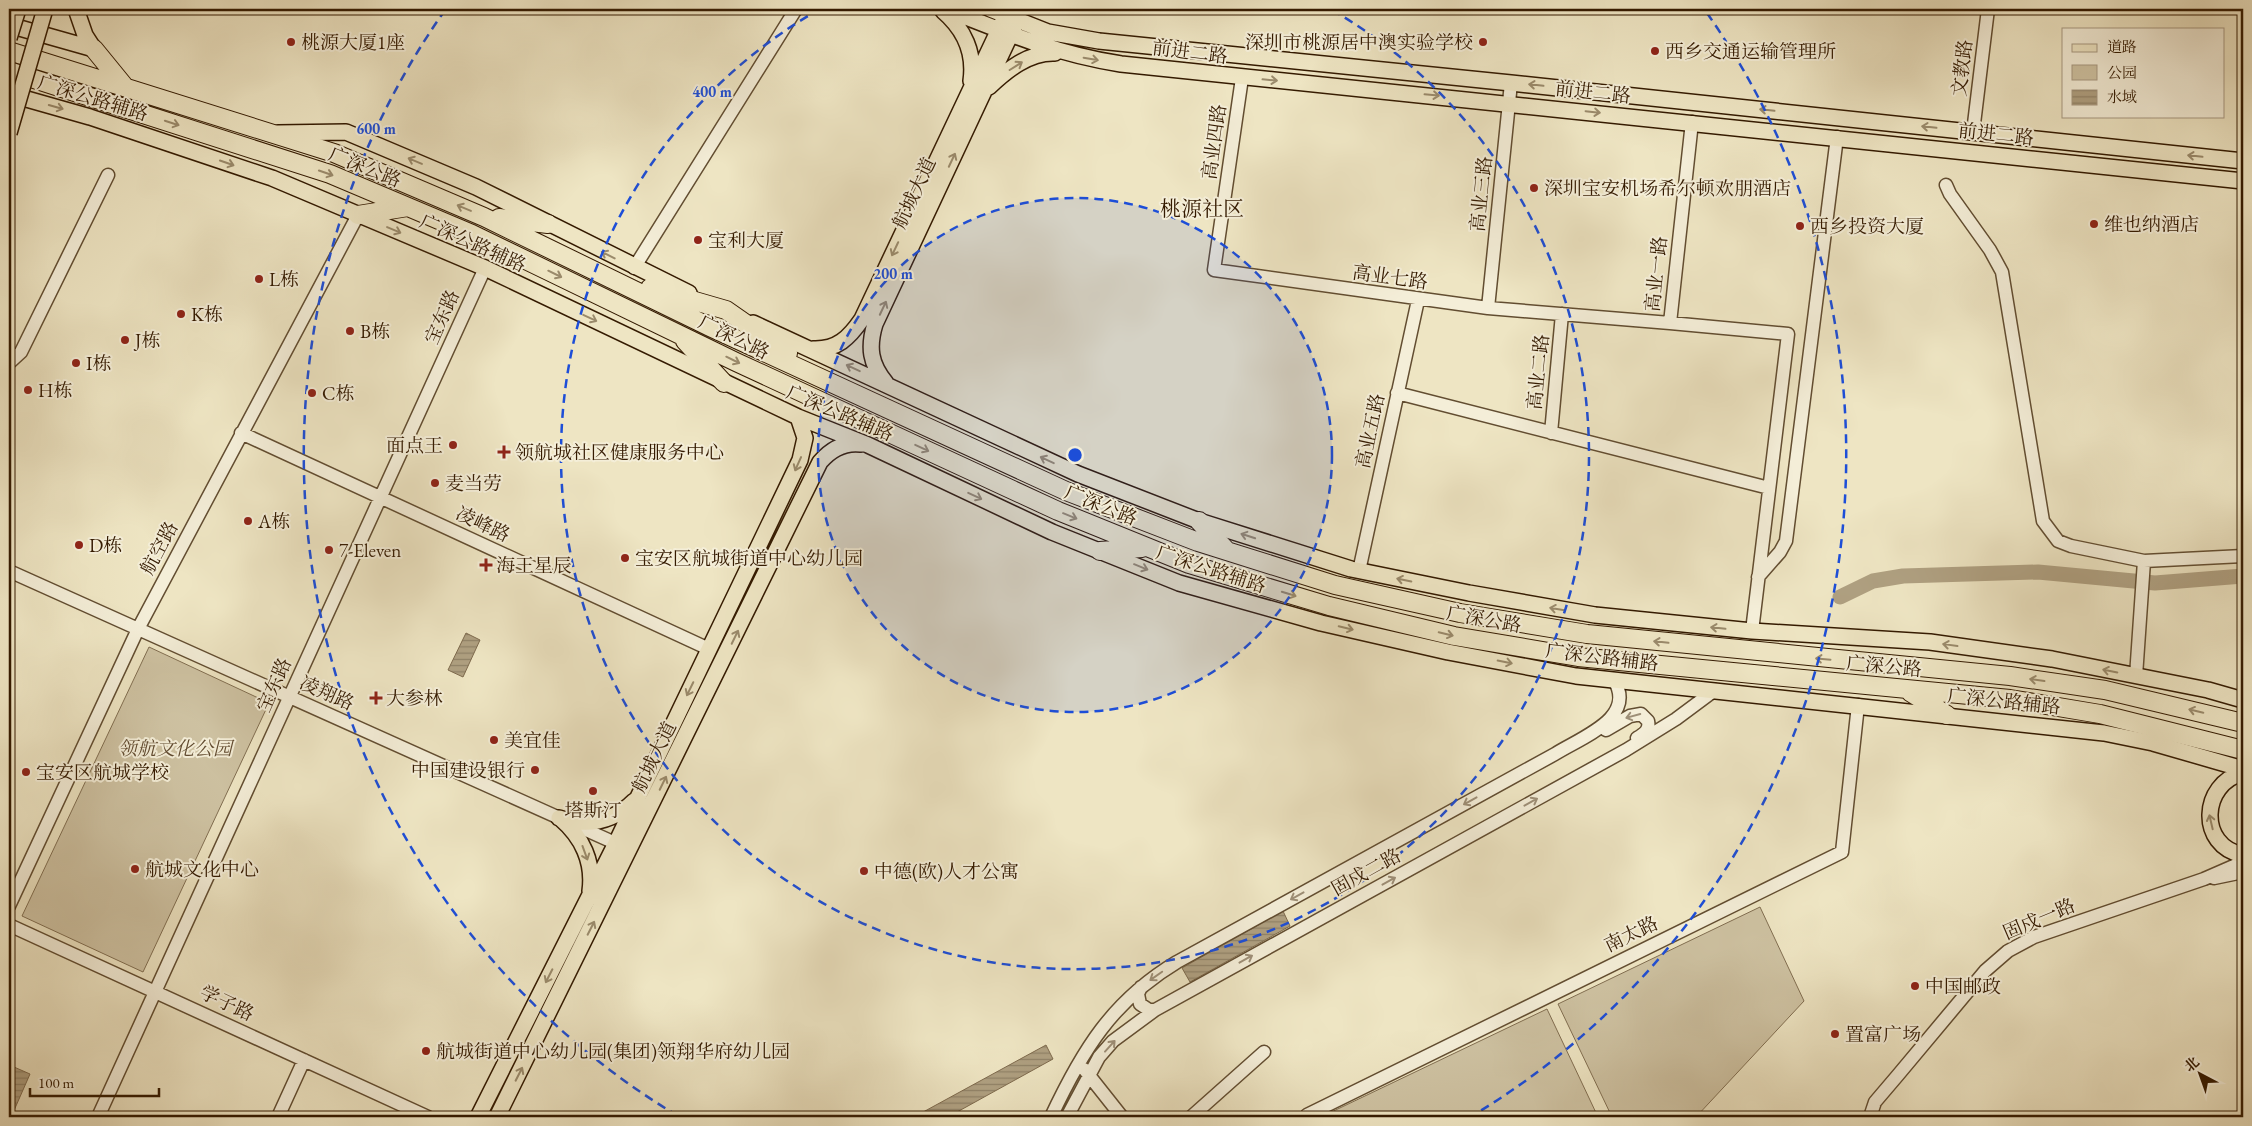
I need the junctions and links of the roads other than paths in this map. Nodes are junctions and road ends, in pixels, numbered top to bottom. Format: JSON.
{"nodes":[{"id":1,"x":18,"y":9,"type":"edge"},
{"id":2,"x":45,"y":9,"type":"edge"},
{"id":3,"x":76,"y":9,"type":"edge"},
{"id":4,"x":796,"y":9,"type":"edge"},
{"id":5,"x":939,"y":9,"type":"edge"},
{"id":6,"x":946,"y":9,"type":"edge"},
{"id":7,"x":990,"y":9,"type":"edge"},
{"id":8,"x":1988,"y":9,"type":"edge"},
{"id":9,"x":1011,"y":17,"type":"junction"},
{"id":10,"x":9,"y":25,"type":"edge"},
{"id":11,"x":1004,"y":32,"type":"junction"},
{"id":12,"x":9,"y":38,"type":"edge"},
{"id":13,"x":94,"y":49,"type":"junction"},
{"id":14,"x":9,"y":51,"type":"edge"},
{"id":15,"x":1064,"y":53,"type":"junction"},
{"id":16,"x":9,"y":71,"type":"edge"},
{"id":17,"x":1242,"y":78,"type":"junction"},
{"id":18,"x":1511,"y":83,"type":"junction"},
{"id":19,"x":126,"y":88,"type":"junction"},
{"id":20,"x":9,"y":94,"type":"edge"},
{"id":21,"x":974,"y":96,"type":"junction"},
{"id":22,"x":1509,"y":103,"type":"junction"},
{"id":23,"x":1692,"y":122,"type":"junction"},
{"id":24,"x":1973,"y":132,"type":"junction"},
{"id":25,"x":9,"y":133,"type":"edge"},
{"id":26,"x":271,"y":134,"type":"junction"},
{"id":27,"x":1837,"y":138,"type":"junction"},
{"id":28,"x":2243,"y":161,"type":"edge"},
{"id":29,"x":108,"y":175,"type":"dead end"},
{"id":30,"x":2243,"y":181,"type":"edge"},
{"id":31,"x":1946,"y":185,"type":"dead end"},
{"id":32,"x":408,"y":206,"type":"junction"},
{"id":33,"x":358,"y":216,"type":"junction"},
{"id":34,"x":484,"y":217,"type":"junction"},
{"id":35,"x":548,"y":224,"type":"junction"},
{"id":36,"x":485,"y":268,"type":"junction"},
{"id":37,"x":634,"y":268,"type":"junction"},
{"id":38,"x":1214,"y":270,"type":"joint"},
{"id":39,"x":600,"y":273,"type":"junction"},
{"id":40,"x":1418,"y":300,"type":"junction"},
{"id":41,"x":1488,"y":308,"type":"junction"},
{"id":42,"x":726,"y":310,"type":"junction"},
{"id":43,"x":1562,"y":314,"type":"junction"},
{"id":44,"x":1670,"y":323,"type":"junction"},
{"id":45,"x":678,"y":333,"type":"junction"},
{"id":46,"x":811,"y":349,"type":"junction"},
{"id":47,"x":9,"y":363,"type":"edge"},
{"id":48,"x":828,"y":380,"type":"junction"},
{"id":49,"x":724,"y":383,"type":"junction"},
{"id":50,"x":888,"y":384,"type":"junction"},
{"id":51,"x":1397,"y":393,"type":"junction"},
{"id":52,"x":798,"y":417,"type":"junction"},
{"id":53,"x":241,"y":433,"type":"junction"},
{"id":54,"x":1551,"y":433,"type":"junction"},
{"id":55,"x":868,"y":445,"type":"junction"},
{"id":56,"x":1769,"y":488,"type":"junction"},
{"id":57,"x":380,"y":498,"type":"junction"},
{"id":58,"x":775,"y":514,"type":"junction"},
{"id":59,"x":791,"y":521,"type":"junction"},
{"id":60,"x":1199,"y":521,"type":"junction"},
{"id":61,"x":1149,"y":548,"type":"junction"},
{"id":62,"x":1100,"y":551,"type":"junction"},
{"id":63,"x":1226,"y":551,"type":"junction"},
{"id":64,"x":2243,"y":556,"type":"edge"},
{"id":65,"x":2144,"y":561,"type":"junction"},
{"id":66,"x":9,"y":571,"type":"edge"},
{"id":67,"x":1359,"y":571,"type":"junction"},
{"id":68,"x":1758,"y":577,"type":"junction"},
{"id":69,"x":138,"y":629,"type":"junction"},
{"id":70,"x":1752,"y":631,"type":"junction"},
{"id":71,"x":709,"y":649,"type":"junction"},
{"id":72,"x":2136,"y":676,"type":"junction"},
{"id":73,"x":1614,"y":680,"type":"junction"},
{"id":74,"x":1714,"y":690,"type":"junction"},
{"id":75,"x":1905,"y":690,"type":"junction"},
{"id":76,"x":290,"y":697,"type":"junction"},
{"id":77,"x":2243,"y":700,"type":"edge"},
{"id":78,"x":1858,"y":706,"type":"junction"},
{"id":79,"x":1947,"y":715,"type":"junction"},
{"id":80,"x":2243,"y":723,"type":"edge"},
{"id":81,"x":2243,"y":750,"type":"edge"},
{"id":82,"x":1555,"y":754,"type":"junction"},
{"id":83,"x":2243,"y":769,"type":"edge"},
{"id":84,"x":2243,"y":773,"type":"edge"},
{"id":85,"x":1572,"y":780,"type":"junction"},
{"id":86,"x":642,"y":789,"type":"junction"},
{"id":87,"x":559,"y":818,"type":"junction"},
{"id":88,"x":616,"y":843,"type":"junction"},
{"id":89,"x":630,"y":850,"type":"junction"},
{"id":90,"x":2243,"y":855,"type":"edge"},
{"id":91,"x":2243,"y":862,"type":"edge"},
{"id":92,"x":2243,"y":872,"type":"edge"},
{"id":93,"x":2204,"y":879,"type":"junction"},
{"id":94,"x":589,"y":896,"type":"junction"},
{"id":95,"x":9,"y":906,"type":"edge"},
{"id":96,"x":9,"y":925,"type":"edge"},
{"id":97,"x":1141,"y":987,"type":"junction"},
{"id":98,"x":156,"y":991,"type":"junction"},
{"id":99,"x":1155,"y":1010,"type":"junction"},
{"id":100,"x":1264,"y":1052,"type":"dead end"},
{"id":101,"x":304,"y":1060,"type":"junction"},
{"id":102,"x":1079,"y":1061,"type":"junction"},
{"id":103,"x":1088,"y":1075,"type":"junction"},
{"id":104,"x":98,"y":1117,"type":"edge"},
{"id":105,"x":278,"y":1117,"type":"edge"},
{"id":106,"x":428,"y":1117,"type":"edge"},
{"id":107,"x":478,"y":1117,"type":"edge"},
{"id":108,"x":497,"y":1117,"type":"edge"},
{"id":109,"x":1051,"y":1117,"type":"edge"},
{"id":110,"x":1067,"y":1117,"type":"edge"},
{"id":111,"x":1122,"y":1117,"type":"edge"},
{"id":112,"x":1191,"y":1117,"type":"edge"},
{"id":113,"x":1306,"y":1117,"type":"edge"},
{"id":114,"x":1870,"y":1117,"type":"edge"}],
"edges":[{"from":1,"to":12,"type":"main road","bridge":true},
{"from":2,"to":25,"type":"main road","bridge":true},
{"from":3,"to":13,"type":"main road"},
{"from":4,"to":37,"type":"street"},
{"from":5,"to":21,"type":"main road"},
{"from":6,"to":11,"type":"main road","name":"前进二路"},
{"from":7,"to":9,"type":"main road","name":"前进二路"},
{"from":8,"to":24,"type":"street","name":"文教路"},
{"from":9,"to":11,"type":"main road","name":"航城大道"},
{"from":9,"to":18,"type":"main road","name":"前进二路"},
{"from":10,"to":13,"type":"main road"},
{"from":11,"to":15,"type":"main road","name":"前进二路"},
{"from":11,"to":21,"type":"main road","name":"航城大道"},
{"from":13,"to":19,"type":"highway"},
{"from":14,"to":19,"type":"highway","name":"广深公路"},
{"from":15,"to":17,"type":"main road","name":"前进二路","one_way":true},
{"from":21,"to":15,"type":"main road","one_way":true},
{"from":16,"to":32,"type":"highway","name":"广深公路","one_way":true},
{"from":17,"to":22,"type":"main road","name":"前进二路","one_way":true},
{"from":17,"to":38,"type":"street","name":"高业四路"},
{"from":18,"to":22,"type":"street","name":"高业三路"},
{"from":24,"to":18,"type":"main road","name":"前进二路","one_way":true},
{"from":19,"to":26,"type":"highway","name":"广深公路"},
{"from":20,"to":33,"type":"main road","name":"广深公路辅路","one_way":true},
{"from":21,"to":46,"type":"main road","name":"航城大道","one_way":true},
{"from":50,"to":21,"type":"main road","name":"航城大道","one_way":true},
{"from":22,"to":23,"type":"main road","name":"前进二路","one_way":true},
{"from":22,"to":41,"type":"street","name":"高业三路"},
{"from":23,"to":27,"type":"main road","name":"前进二路"},
{"from":23,"to":44,"type":"street","name":"高业一路"},
{"from":28,"to":24,"type":"main road","name":"前进二路","one_way":true},
{"from":34,"to":26,"type":"highway","name":"广深公路","one_way":true},
{"from":35,"to":26,"type":"main road","one_way":true},
{"from":27,"to":30,"type":"main road","name":"前进二路"},
{"from":27,"to":68,"type":"street"},
{"from":29,"to":47,"type":"street"},
{"from":31,"to":65,"type":"street"},
{"from":32,"to":33,"type":"highway"},
{"from":32,"to":45,"type":"highway","name":"广深公路","one_way":true},
{"from":33,"to":36,"type":"main road","name":"广深公路辅路","one_way":true},
{"from":33,"to":53,"type":"street","name":"航空路"},
{"from":34,"to":35,"type":"highway"},
{"from":34,"to":39,"type":"highway","name":"广深公路"},
{"from":37,"to":35,"type":"main road","one_way":true},
{"from":36,"to":49,"type":"main road","name":"广深公路辅路","one_way":true},
{"from":36,"to":57,"type":"street","name":"宝东路"},
{"from":37,"to":42,"type":"main road"},
{"from":38,"to":40,"type":"street","name":"高业七路"},
{"from":39,"to":42,"type":"highway"},
{"from":39,"to":48,"type":"highway","name":"广深公路"},
{"from":40,"to":41,"type":"street","name":"高业七路"},
{"from":40,"to":51,"type":"street","name":"高业五路"},
{"from":41,"to":43,"type":"street","name":"高业七路"},
{"from":42,"to":46,"type":"main road"},
{"from":42,"to":48,"type":"highway"},
{"from":43,"to":44,"type":"street","name":"高业一路"},
{"from":43,"to":54,"type":"street","name":"高业二路"},
{"from":44,"to":56,"type":"street"},
{"from":45,"to":49,"type":"highway"},
{"from":45,"to":61,"type":"highway","name":"广深公路","one_way":true},
{"from":50,"to":46,"type":"main road","one_way":true},
{"from":48,"to":63,"type":"highway","name":"广深公路"},
{"from":49,"to":52,"type":"main road","name":"广深公路辅路"},
{"from":60,"to":50,"type":"main road","one_way":true},
{"from":51,"to":54,"type":"street"},
{"from":51,"to":67,"type":"street","name":"高业五路"},
{"from":52,"to":55,"type":"main road","name":"广深公路辅路"},
{"from":52,"to":58,"type":"main road","name":"航城大道","one_way":true},
{"from":53,"to":57,"type":"street","name":"凌峰路"},
{"from":53,"to":69,"type":"street","name":"航空路"},
{"from":54,"to":56,"type":"street"},
{"from":55,"to":59,"type":"main road","name":"航城大道"},
{"from":55,"to":62,"type":"main road","name":"广深公路辅路","one_way":true},
{"from":56,"to":68,"type":"street"},
{"from":57,"to":71,"type":"street","name":"凌峰路"},
{"from":57,"to":76,"type":"street","name":"宝东路"},
{"from":58,"to":59,"type":"main road"},
{"from":58,"to":71,"type":"main road","name":"航城大道"},
{"from":89,"to":59,"type":"main road","name":"航城大道","one_way":true},
{"from":60,"to":63,"type":"highway"},
{"from":67,"to":60,"type":"main road","one_way":true},
{"from":61,"to":62,"type":"highway"},
{"from":61,"to":75,"type":"highway","name":"广深公路","one_way":true},
{"from":62,"to":73,"type":"main road","name":"广深公路辅路","one_way":true},
{"from":80,"to":63,"type":"highway","name":"广深公路","one_way":true},
{"from":64,"to":65,"type":"street"},
{"from":65,"to":72,"type":"street"},
{"from":66,"to":69,"type":"street","name":"凌翔路"},
{"from":70,"to":67,"type":"main road","one_way":true},
{"from":68,"to":70,"type":"street"},
{"from":69,"to":76,"type":"street","name":"凌翔路"},
{"from":69,"to":95,"type":"street","name":"航空路"},
{"from":72,"to":70,"type":"main road","one_way":true},
{"from":71,"to":86,"type":"main road","name":"航城大道","one_way":true},
{"from":72,"to":77,"type":"main road"},
{"from":73,"to":74,"type":"main road","name":"广深公路辅路"},
{"from":73,"to":82,"type":"street","name":"固戍二路"},
{"from":74,"to":78,"type":"main road","name":"广深公路辅路"},
{"from":74,"to":85,"type":"street","name":"固戍二路"},
{"from":75,"to":79,"type":"highway"},
{"from":75,"to":81,"type":"highway","name":"广深公路"},
{"from":76,"to":87,"type":"street","name":"凌翔路"},
{"from":76,"to":98,"type":"street","name":"宝东路"},
{"from":78,"to":79,"type":"main road","name":"广深公路辅路"},
{"from":78,"to":113,"type":"street","name":"南太路"},
{"from":79,"to":83,"type":"main road","name":"广深公路辅路"},
{"from":85,"to":82,"type":"street","one_way":true},
{"from":82,"to":97,"type":"street","name":"固戍二路","one_way":true},
{"from":90,"to":84,"type":"main road","one_way":true},
{"from":99,"to":85,"type":"street","name":"固戍二路","one_way":true},
{"from":86,"to":87,"type":"main road"},
{"from":86,"to":88,"type":"main road","name":"航城大道"},
{"from":87,"to":88,"type":"street","name":"凌翔路"},
{"from":87,"to":94,"type":"main road","one_way":true},
{"from":88,"to":89,"type":"street","name":"凌翔路"},
{"from":88,"to":94,"type":"main road","name":"航城大道"},
{"from":108,"to":89,"type":"main road","name":"航城大道","one_way":true},
{"from":91,"to":93,"type":"street","name":"固戍一路"},
{"from":92,"to":93,"type":"street","name":"固戍一路"},
{"from":93,"to":114,"type":"street","name":"固戍一路"},
{"from":94,"to":107,"type":"main road","name":"航城大道","one_way":true},
{"from":96,"to":98,"type":"street","name":"学子路"},
{"from":97,"to":99,"type":"street"},
{"from":97,"to":102,"type":"street","name":"固戍二路"},
{"from":98,"to":101,"type":"street","name":"学子路"},
{"from":98,"to":104,"type":"street","name":"宝东路"},
{"from":103,"to":99,"type":"street","name":"固戍二路","one_way":true},
{"from":100,"to":112,"type":"street"},
{"from":101,"to":105,"type":"street"},
{"from":101,"to":106,"type":"street","name":"学子路"},
{"from":102,"to":103,"type":"street"},
{"from":102,"to":109,"type":"street","name":"固戍二路"},
{"from":103,"to":110,"type":"street","name":"固戍二路"},
{"from":103,"to":111,"type":"street"}]}
